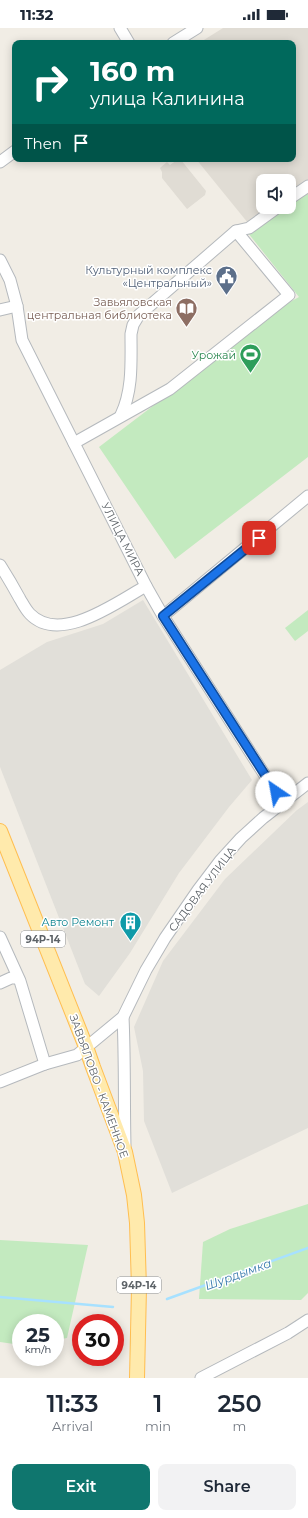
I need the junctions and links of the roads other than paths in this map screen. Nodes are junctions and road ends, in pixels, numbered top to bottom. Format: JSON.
{"nodes":[{"id":1,"x":120,"y":28,"type":"edge"},
{"id":2,"x":197,"y":28,"type":"edge"},
{"id":3,"x":128,"y":40,"type":"edge"},
{"id":4,"x":178,"y":40,"type":"edge"},
{"id":5,"x":12,"y":153,"type":"edge"},
{"id":6,"x":0,"y":162,"type":"edge"},
{"id":7,"x":308,"y":186,"type":"edge"},
{"id":8,"x":296,"y":194,"type":"edge"},
{"id":9,"x":268,"y":214,"type":"edge"},
{"id":10,"x":236,"y":231,"type":"junction"},
{"id":11,"x":0,"y":260,"type":"edge"},
{"id":12,"x":17,"y":306,"type":"junction"},
{"id":13,"x":0,"y":310,"type":"edge"},
{"id":14,"x":120,"y":416,"type":"junction"},
{"id":15,"x":74,"y":443,"type":"junction"},
{"id":16,"x":308,"y":496,"type":"edge"},
{"id":17,"x":0,"y":565,"type":"edge"},
{"id":18,"x":146,"y":586,"type":"junction"},
{"id":19,"x":163,"y":616,"type":"junction"},
{"id":20,"x":308,"y":783,"type":"edge"},
{"id":21,"x":282,"y":802,"type":"junction"},
{"id":22,"x":0,"y":831,"type":"edge"},
{"id":23,"x":0,"y":937,"type":"edge"},
{"id":24,"x":18,"y":978,"type":"junction"},
{"id":25,"x":0,"y":983,"type":"edge"},
{"id":26,"x":123,"y":1017,"type":"junction"},
{"id":27,"x":86,"y":1047,"type":"junction"},
{"id":28,"x":45,"y":1064,"type":"junction"},
{"id":29,"x":0,"y":1082,"type":"edge"},
{"id":30,"x":125,"y":1152,"type":"junction"},
{"id":31,"x":308,"y":1320,"type":"edge"},
{"id":32,"x":137,"y":1378,"type":"edge"},
{"id":33,"x":201,"y":1378,"type":"edge"}],
"edges":[{"from":1,"to":3,"type":"street"},
{"from":2,"to":4,"type":"street"},
{"from":5,"to":6,"type":"street"},
{"from":7,"to":8,"type":"street"},
{"from":9,"to":10,"type":"street"},
{"from":10,"to":14,"type":"street"},
{"from":10,"to":14,"type":"street"},
{"from":11,"to":12,"type":"street","name":"УЛИЦА МИРА"},
{"from":12,"to":13,"type":"street"},
{"from":12,"to":15,"type":"street","name":"УЛИЦА МИРА"},
{"from":14,"to":15,"type":"street"},
{"from":15,"to":18,"type":"street","name":"УЛИЦА МИРА"},
{"from":16,"to":19,"type":"street"},
{"from":17,"to":18,"type":"street"},
{"from":18,"to":19,"type":"street","name":"УЛИЦА МИРА"},
{"from":19,"to":21,"type":"street","name":"УЛИЦА МИРА"},
{"from":20,"to":21,"type":"street","name":"САДОВАЯ УЛИЦА"},
{"from":21,"to":26,"type":"street","name":"САДОВАЯ УЛИЦА"},
{"from":22,"to":27,"type":"main road","name":"ЗАВЬЯЛОВО - КАМЕННОЕ","number":"94Р-14"},
{"from":23,"to":24,"type":"street"},
{"from":24,"to":25,"type":"street"},
{"from":24,"to":28,"type":"street"},
{"from":26,"to":27,"type":"street"},
{"from":26,"to":30,"type":"street"},
{"from":27,"to":28,"type":"street"},
{"from":27,"to":30,"type":"main road","name":"ЗАВЬЯЛОВО - КАМЕННОЕ","number":"94Р-14"},
{"from":28,"to":29,"type":"street"},
{"from":30,"to":32,"type":"main road","name":"ЗАВЬЯЛОВО - КАМЕННОЕ","number":"94Р-14"},
{"from":31,"to":33,"type":"street"}]}
